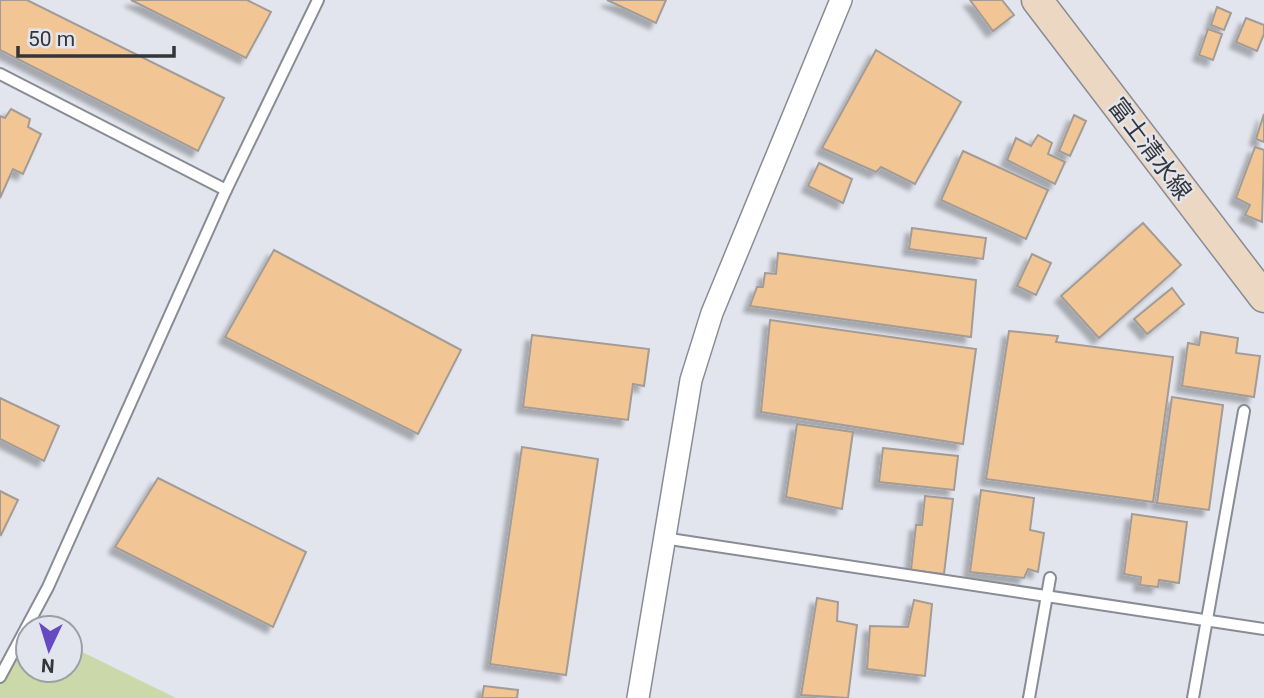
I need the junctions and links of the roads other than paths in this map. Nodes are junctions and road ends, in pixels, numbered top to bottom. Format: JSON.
{"nodes":[{"id":1,"x":318,"y":0,"type":"edge"},
{"id":2,"x":841,"y":0,"type":"edge"},
{"id":3,"x":1038,"y":0,"type":"edge"},
{"id":4,"x":0,"y":74,"type":"edge"},
{"id":5,"x":226,"y":190,"type":"junction"},
{"id":6,"x":1264,"y":297,"type":"edge"},
{"id":7,"x":1244,"y":411,"type":"dead end"},
{"id":8,"x":663,"y":538,"type":"junction"},
{"id":9,"x":1050,"y":578,"type":"dead end"},
{"id":10,"x":1048,"y":596,"type":"junction"},
{"id":11,"x":1205,"y":620,"type":"junction"},
{"id":12,"x":1264,"y":629,"type":"edge"},
{"id":13,"x":0,"y":677,"type":"edge"},
{"id":14,"x":638,"y":698,"type":"edge"},
{"id":15,"x":1029,"y":698,"type":"edge"},
{"id":16,"x":1193,"y":698,"type":"edge"}],
"edges":[{"from":1,"to":5,"type":"lane"},
{"from":2,"to":8,"type":"street"},
{"from":3,"to":6,"type":"main road","name":"富士清水線"},
{"from":4,"to":5,"type":"lane"},
{"from":5,"to":13,"type":"lane"},
{"from":7,"to":11,"type":"lane"},
{"from":8,"to":10,"type":"lane"},
{"from":8,"to":14,"type":"street"},
{"from":9,"to":10,"type":"lane"},
{"from":10,"to":11,"type":"lane"},
{"from":10,"to":15,"type":"lane"},
{"from":11,"to":12,"type":"lane"},
{"from":11,"to":16,"type":"lane"}]}
